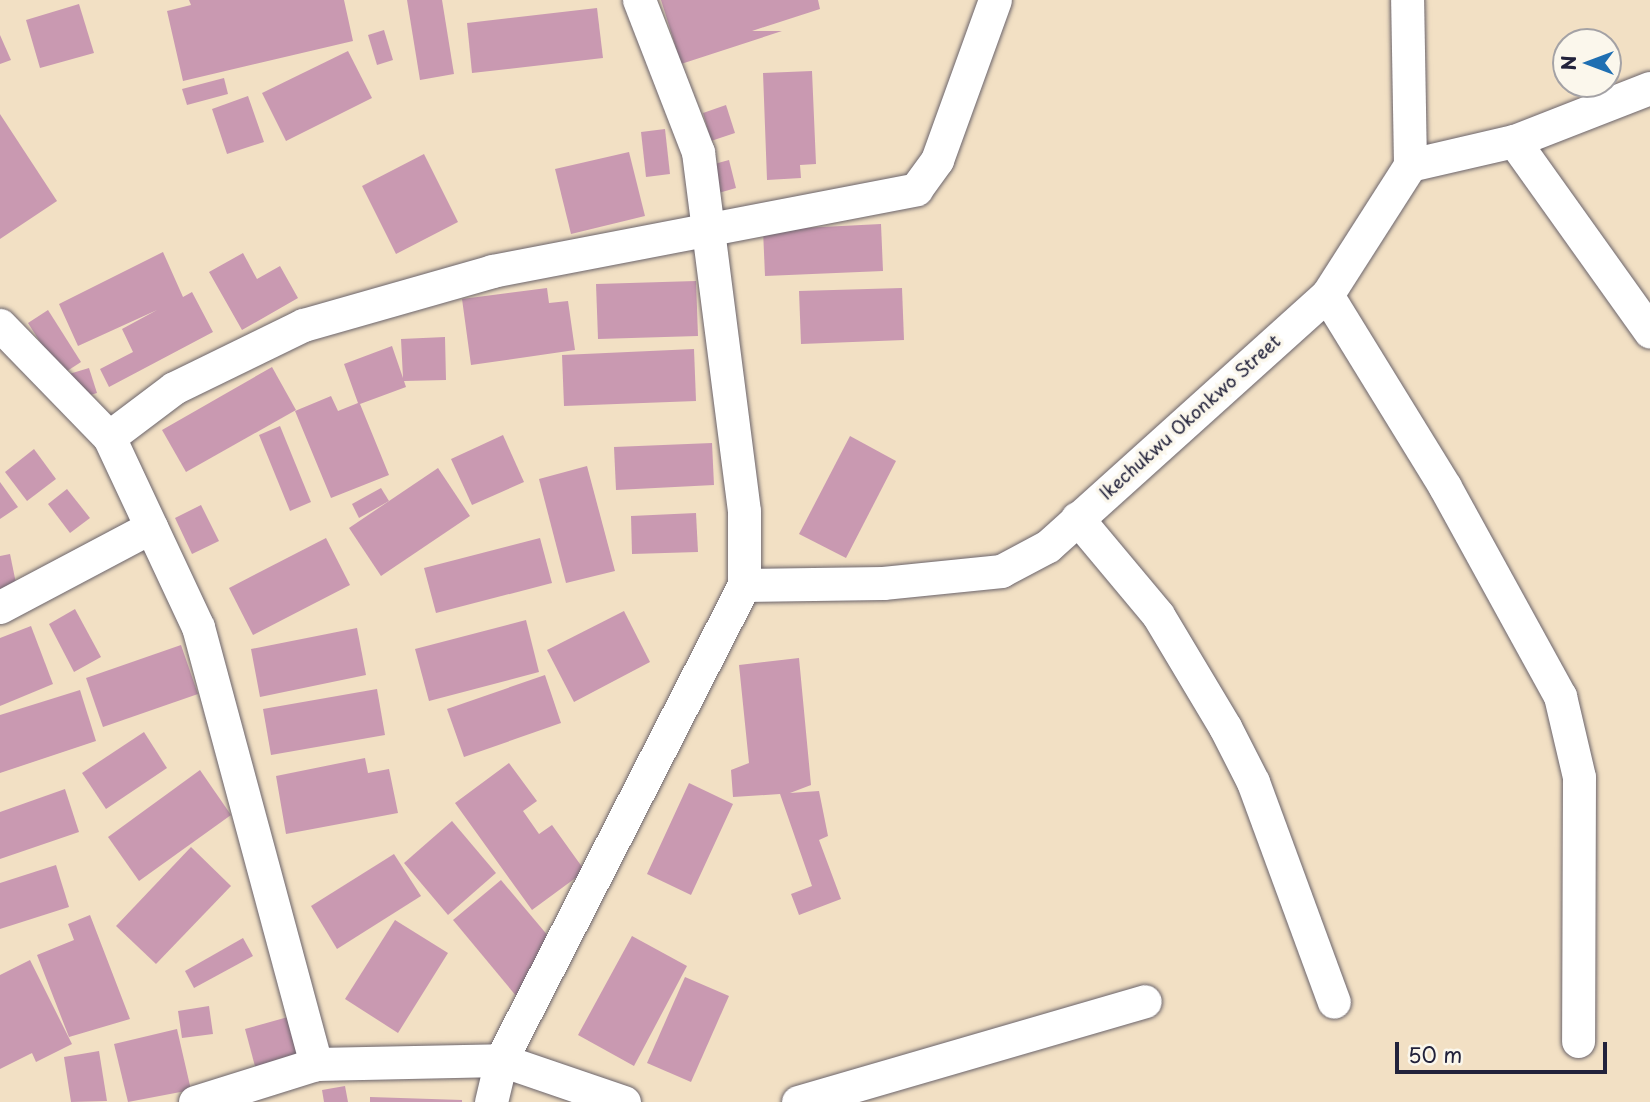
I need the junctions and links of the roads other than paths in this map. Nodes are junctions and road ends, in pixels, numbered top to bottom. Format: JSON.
{"nodes":[{"id":1,"x":639,"y":0,"type":"edge"},
{"id":2,"x":995,"y":0,"type":"edge"},
{"id":3,"x":1407,"y":0,"type":"edge"},
{"id":4,"x":1650,"y":88,"type":"edge"},
{"id":5,"x":1514,"y":141,"type":"junction"},
{"id":6,"x":1410,"y":165,"type":"junction"},
{"id":7,"x":710,"y":227,"type":"junction"},
{"id":8,"x":1326,"y":295,"type":"junction"},
{"id":9,"x":0,"y":325,"type":"edge"},
{"id":10,"x":1650,"y":332,"type":"edge"},
{"id":11,"x":109,"y":437,"type":"junction"},
{"id":12,"x":1077,"y":519,"type":"junction"},
{"id":13,"x":151,"y":527,"type":"junction"},
{"id":14,"x":744,"y":585,"type":"junction"},
{"id":15,"x":0,"y":607,"type":"edge"},
{"id":16,"x":1145,"y":1001,"type":"dead end"},
{"id":17,"x":1334,"y":1002,"type":"dead end"},
{"id":18,"x":1577,"y":1041,"type":"dead end"},
{"id":19,"x":501,"y":1060,"type":"junction"},
{"id":20,"x":316,"y":1064,"type":"junction"},
{"id":21,"x":195,"y":1102,"type":"edge"},
{"id":22,"x":491,"y":1102,"type":"edge"},
{"id":23,"x":624,"y":1102,"type":"edge"},
{"id":24,"x":798,"y":1102,"type":"edge"}],
"edges":[{"from":1,"to":7,"type":"street"},
{"from":2,"to":7,"type":"street"},
{"from":3,"to":6,"type":"street"},
{"from":4,"to":5,"type":"street"},
{"from":5,"to":6,"type":"street"},
{"from":5,"to":10,"type":"street"},
{"from":6,"to":8,"type":"street","name":"Ikechukwu Okonkwo Street"},
{"from":7,"to":11,"type":"street"},
{"from":7,"to":14,"type":"street"},
{"from":8,"to":12,"type":"street","name":"Ikechukwu Okonkwo Street"},
{"from":8,"to":18,"type":"street"},
{"from":9,"to":11,"type":"street"},
{"from":11,"to":13,"type":"street"},
{"from":12,"to":14,"type":"street","name":"Ikechukwu Okonkwo Street"},
{"from":12,"to":17,"type":"street"},
{"from":13,"to":15,"type":"street"},
{"from":13,"to":20,"type":"street"},
{"from":14,"to":19,"type":"street"},
{"from":16,"to":24,"type":"street"},
{"from":19,"to":20,"type":"street"},
{"from":19,"to":22,"type":"street"},
{"from":19,"to":23,"type":"street"},
{"from":20,"to":21,"type":"street"}]}
